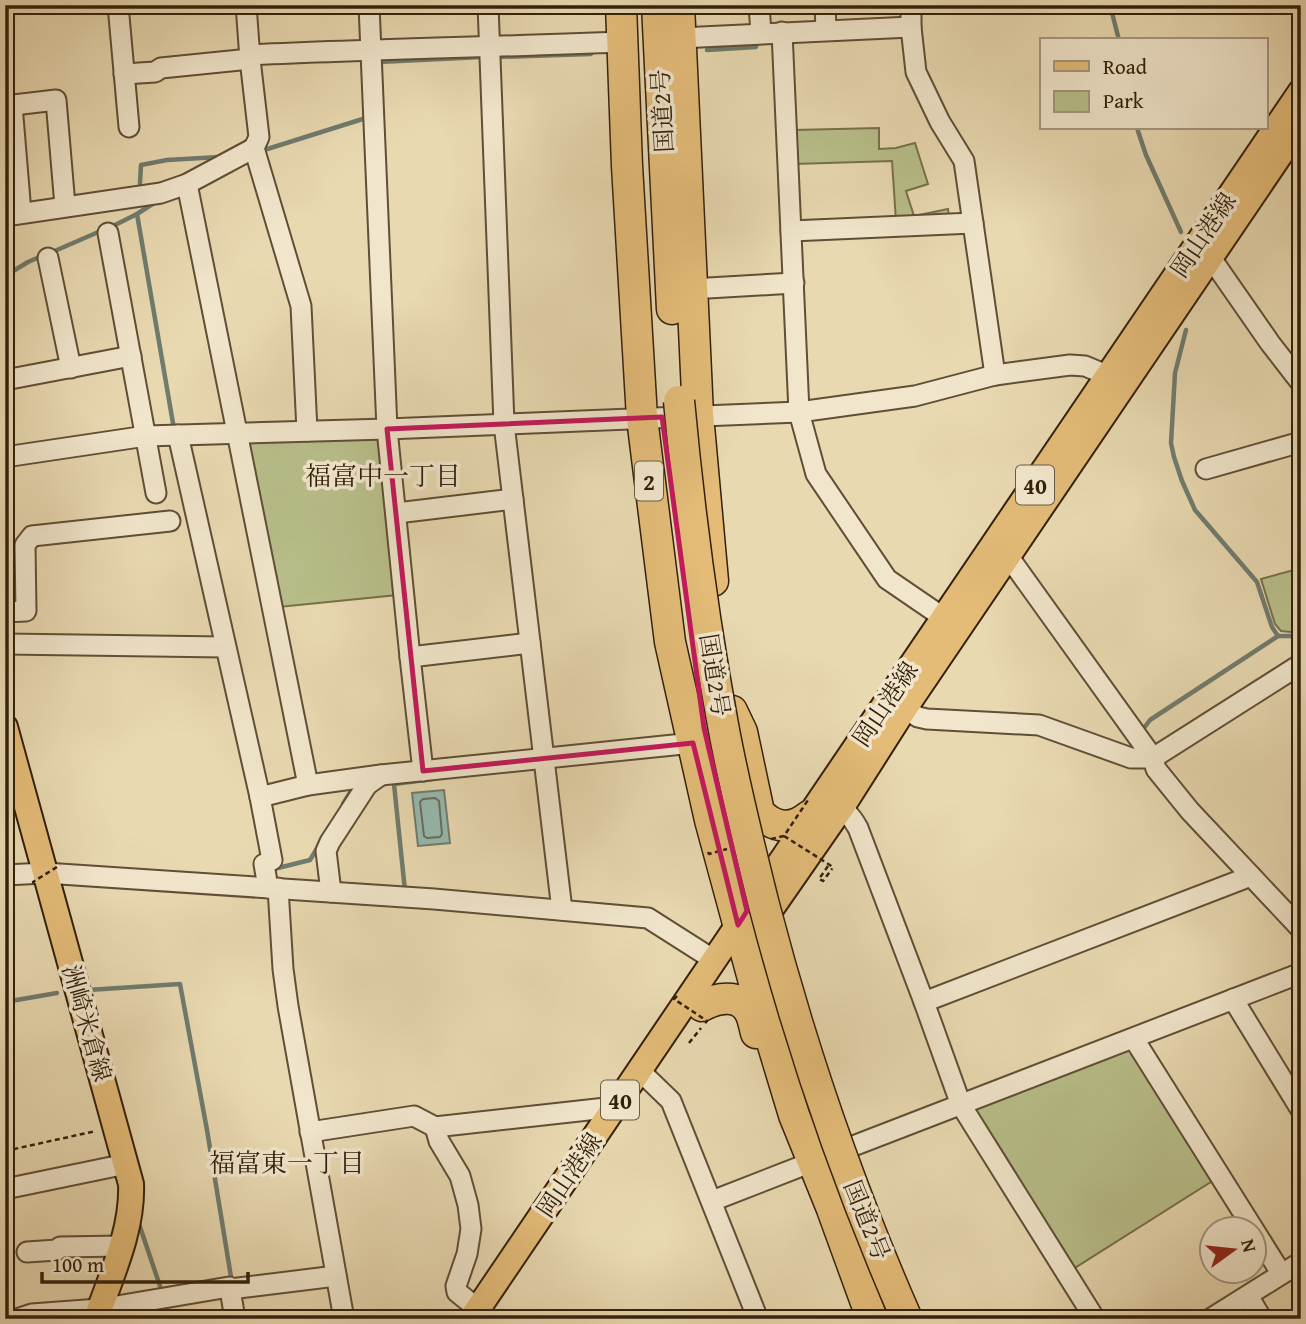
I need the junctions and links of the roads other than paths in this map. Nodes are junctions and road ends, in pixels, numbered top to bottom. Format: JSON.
{"nodes":[{"id":1,"x":118,"y":5,"type":"edge"},
{"id":2,"x":246,"y":5,"type":"edge"},
{"id":3,"x":369,"y":5,"type":"edge"},
{"id":4,"x":488,"y":5,"type":"edge"},
{"id":5,"x":621,"y":5,"type":"edge"},
{"id":6,"x":638,"y":5,"type":"edge"},
{"id":7,"x":679,"y":5,"type":"edge"},
{"id":8,"x":760,"y":5,"type":"edge"},
{"id":9,"x":825,"y":5,"type":"edge"},
{"id":10,"x":911,"y":5,"type":"edge"},
{"id":11,"x":666,"y":20,"type":"edge"},
{"id":12,"x":911,"y":27,"type":"junction"},
{"id":13,"x":826,"y":30,"type":"junction"},
{"id":14,"x":782,"y":32,"type":"junction"},
{"id":15,"x":761,"y":33,"type":"junction"},
{"id":16,"x":622,"y":42,"type":"junction"},
{"id":17,"x":489,"y":47,"type":"junction"},
{"id":18,"x":371,"y":49,"type":"junction"},
{"id":19,"x":247,"y":58,"type":"junction"},
{"id":20,"x":124,"y":74,"type":"junction"},
{"id":21,"x":1301,"y":91,"type":"edge"},
{"id":22,"x":8,"y":106,"type":"edge"},
{"id":23,"x":1301,"y":124,"type":"edge"},
{"id":24,"x":129,"y":127,"type":"dead end"},
{"id":25,"x":254,"y":148,"type":"junction"},
{"id":26,"x":187,"y":184,"type":"junction"},
{"id":27,"x":65,"y":206,"type":"junction"},
{"id":28,"x":13,"y":215,"type":"edge"},
{"id":29,"x":973,"y":223,"type":"junction"},
{"id":30,"x":791,"y":231,"type":"junction"},
{"id":31,"x":108,"y":233,"type":"dead end"},
{"id":32,"x":1205,"y":249,"type":"junction"},
{"id":33,"x":48,"y":258,"type":"dead end"},
{"id":34,"x":794,"y":284,"type":"junction"},
{"id":35,"x":691,"y":289,"type":"junction"},
{"id":36,"x":131,"y":356,"type":"junction"},
{"id":37,"x":71,"y":368,"type":"junction"},
{"id":38,"x":995,"y":375,"type":"junction"},
{"id":39,"x":1109,"y":376,"type":"junction"},
{"id":40,"x":5,"y":380,"type":"edge"},
{"id":41,"x":1301,"y":383,"type":"edge"},
{"id":42,"x":670,"y":409,"type":"junction"},
{"id":43,"x":799,"y":412,"type":"junction"},
{"id":44,"x":504,"y":424,"type":"junction"},
{"id":45,"x":387,"y":429,"type":"junction"},
{"id":46,"x":307,"y":431,"type":"junction"},
{"id":47,"x":237,"y":434,"type":"junction"},
{"id":48,"x":178,"y":435,"type":"junction"},
{"id":49,"x":146,"y":436,"type":"junction"},
{"id":50,"x":1301,"y":442,"type":"edge"},
{"id":51,"x":5,"y":457,"type":"edge"},
{"id":52,"x":1206,"y":469,"type":"dead end"},
{"id":53,"x":156,"y":493,"type":"dead end"},
{"id":54,"x":513,"y":499,"type":"junction"},
{"id":55,"x":401,"y":512,"type":"junction"},
{"id":56,"x":170,"y":521,"type":"dead end"},
{"id":57,"x":1000,"y":551,"type":"junction"},
{"id":58,"x":5,"y":612,"type":"edge"},
{"id":59,"x":944,"y":618,"type":"junction"},
{"id":60,"x":530,"y":643,"type":"junction"},
{"id":61,"x":5,"y":644,"type":"edge"},
{"id":62,"x":222,"y":647,"type":"junction"},
{"id":63,"x":416,"y":657,"type":"junction"},
{"id":64,"x":1301,"y":664,"type":"edge"},
{"id":65,"x":897,"y":703,"type":"junction"},
{"id":66,"x":732,"y":711,"type":"junction"},
{"id":67,"x":5,"y":727,"type":"edge"},
{"id":68,"x":693,"y":743,"type":"junction"},
{"id":69,"x":1153,"y":758,"type":"junction"},
{"id":70,"x":545,"y":764,"type":"junction"},
{"id":71,"x":426,"y":768,"type":"junction"},
{"id":72,"x":381,"y":775,"type":"junction"},
{"id":73,"x":308,"y":785,"type":"junction"},
{"id":74,"x":260,"y":797,"type":"junction"},
{"id":75,"x":821,"y":805,"type":"junction"},
{"id":76,"x":46,"y":874,"type":"junction"},
{"id":77,"x":5,"y":875,"type":"edge"},
{"id":78,"x":1251,"y":876,"type":"junction"},
{"id":79,"x":273,"y":888,"type":"junction"},
{"id":80,"x":331,"y":892,"type":"junction"},
{"id":81,"x":562,"y":910,"type":"junction"},
{"id":82,"x":756,"y":914,"type":"junction"},
{"id":83,"x":1297,"y":919,"type":"edge"},
{"id":84,"x":714,"y":960,"type":"junction"},
{"id":85,"x":1301,"y":973,"type":"edge"},
{"id":86,"x":1233,"y":999,"type":"junction"},
{"id":87,"x":689,"y":1001,"type":"junction"},
{"id":88,"x":924,"y":1002,"type":"junction"},
{"id":89,"x":1134,"y":1039,"type":"junction"},
{"id":90,"x":646,"y":1076,"type":"junction"},
{"id":91,"x":961,"y":1105,"type":"junction"},
{"id":92,"x":615,"y":1107,"type":"junction"},
{"id":93,"x":1301,"y":1110,"type":"edge"},
{"id":94,"x":794,"y":1115,"type":"junction"},
{"id":95,"x":435,"y":1127,"type":"junction"},
{"id":96,"x":310,"y":1132,"type":"junction"},
{"id":97,"x":848,"y":1148,"type":"junction"},
{"id":98,"x":812,"y":1162,"type":"junction"},
{"id":99,"x":126,"y":1164,"type":"junction"},
{"id":100,"x":5,"y":1189,"type":"edge"},
{"id":101,"x":712,"y":1201,"type":"junction"},
{"id":102,"x":832,"y":1209,"type":"junction"},
{"id":103,"x":122,"y":1246,"type":"junction"},
{"id":104,"x":27,"y":1252,"type":"dead end"},
{"id":105,"x":1301,"y":1262,"type":"edge"},
{"id":106,"x":1281,"y":1273,"type":"junction"},
{"id":107,"x":332,"y":1277,"type":"junction"},
{"id":108,"x":230,"y":1289,"type":"junction"},
{"id":109,"x":1248,"y":1296,"type":"junction"},
{"id":110,"x":97,"y":1314,"type":"edge"},
{"id":111,"x":480,"y":1315,"type":"edge"},
{"id":112,"x":917,"y":1316,"type":"edge"},
{"id":113,"x":17,"y":1319,"type":"edge"},
{"id":114,"x":235,"y":1319,"type":"edge"},
{"id":115,"x":344,"y":1319,"type":"edge"},
{"id":116,"x":758,"y":1319,"type":"edge"},
{"id":117,"x":870,"y":1319,"type":"edge"},
{"id":118,"x":887,"y":1319,"type":"edge"},
{"id":119,"x":1096,"y":1319,"type":"edge"},
{"id":120,"x":1210,"y":1319,"type":"edge"},
{"id":121,"x":1262,"y":1319,"type":"edge"}],
"edges":[{"from":1,"to":20,"type":"street"},
{"from":2,"to":19,"type":"street"},
{"from":3,"to":18,"type":"street"},
{"from":4,"to":17,"type":"street"},
{"from":5,"to":16,"type":"highway","number":"2"},
{"from":6,"to":42,"type":"highway","name":"国道2号","number":"2"},
{"from":7,"to":11,"type":"highway"},
{"from":8,"to":15,"type":"street"},
{"from":9,"to":13,"type":"street"},
{"from":10,"to":12,"type":"street"},
{"from":11,"to":15,"type":"street"},
{"from":11,"to":35,"type":"highway"},
{"from":11,"to":42,"type":"highway","name":"国道2号","number":"2"},
{"from":12,"to":13,"type":"street"},
{"from":12,"to":29,"type":"street"},
{"from":13,"to":14,"type":"street"},
{"from":14,"to":15,"type":"street"},
{"from":14,"to":30,"type":"street"},
{"from":16,"to":17,"type":"street"},
{"from":16,"to":42,"type":"highway","number":"2"},
{"from":17,"to":18,"type":"street"},
{"from":17,"to":44,"type":"street"},
{"from":18,"to":19,"type":"street"},
{"from":18,"to":45,"type":"street"},
{"from":19,"to":20,"type":"street"},
{"from":19,"to":25,"type":"street"},
{"from":20,"to":24,"type":"street"},
{"from":21,"to":32,"type":"main road","name":"岡山港線","number":"40"},
{"from":22,"to":27,"type":"street"},
{"from":22,"to":28,"type":"street"},
{"from":23,"to":32,"type":"main road","name":"岡山港線","number":"40"},
{"from":25,"to":26,"type":"street"},
{"from":25,"to":46,"type":"street"},
{"from":26,"to":27,"type":"street"},
{"from":26,"to":47,"type":"street"},
{"from":27,"to":28,"type":"street"},
{"from":29,"to":30,"type":"street"},
{"from":29,"to":38,"type":"street"},
{"from":30,"to":34,"type":"street"},
{"from":31,"to":36,"type":"street"},
{"from":32,"to":39,"type":"main road","name":"岡山港線","number":"40"},
{"from":32,"to":41,"type":"street"},
{"from":32,"to":57,"type":"main road","name":"岡山港線","number":"40"},
{"from":33,"to":37,"type":"street"},
{"from":34,"to":35,"type":"street"},
{"from":34,"to":43,"type":"street"},
{"from":35,"to":42,"type":"highway"},
{"from":36,"to":37,"type":"street"},
{"from":36,"to":49,"type":"street"},
{"from":37,"to":40,"type":"street"},
{"from":38,"to":39,"type":"street"},
{"from":38,"to":43,"type":"street"},
{"from":39,"to":57,"type":"main road","name":"岡山港線","number":"40"},
{"from":42,"to":43,"type":"street"},
{"from":42,"to":44,"type":"street"},
{"from":42,"to":66,"type":"highway"},
{"from":42,"to":68,"type":"highway","number":"2"},
{"from":42,"to":112,"type":"highway","name":"国道2号","number":"2","bridge":true},
{"from":42,"to":118,"type":"highway","name":"国道2号","number":"2"},
{"from":43,"to":59,"type":"street"},
{"from":44,"to":45,"type":"street"},
{"from":44,"to":54,"type":"street"},
{"from":45,"to":46,"type":"street"},
{"from":45,"to":55,"type":"street"},
{"from":46,"to":47,"type":"street"},
{"from":47,"to":48,"type":"street"},
{"from":47,"to":73,"type":"street"},
{"from":48,"to":49,"type":"street"},
{"from":48,"to":62,"type":"street"},
{"from":49,"to":51,"type":"street"},
{"from":49,"to":53,"type":"street"},
{"from":50,"to":52,"type":"street"},
{"from":54,"to":55,"type":"street"},
{"from":54,"to":60,"type":"street"},
{"from":55,"to":63,"type":"street"},
{"from":56,"to":58,"type":"street"},
{"from":57,"to":59,"type":"main road","name":"岡山港線","number":"40"},
{"from":57,"to":65,"type":"main road","name":"岡山港線","number":"40"},
{"from":57,"to":69,"type":"street"},
{"from":59,"to":65,"type":"main road","name":"岡山港線","number":"40"},
{"from":60,"to":63,"type":"street"},
{"from":60,"to":70,"type":"street"},
{"from":61,"to":62,"type":"street"},
{"from":62,"to":74,"type":"street"},
{"from":63,"to":71,"type":"street"},
{"from":64,"to":69,"type":"street"},
{"from":65,"to":69,"type":"street"},
{"from":65,"to":75,"type":"main road","name":"岡山港線","number":"40"},
{"from":66,"to":75,"type":"highway"},
{"from":66,"to":82,"type":"highway"},
{"from":67,"to":76,"type":"main road","name":"洲崎米倉線"},
{"from":68,"to":70,"type":"street"},
{"from":68,"to":82,"type":"highway","number":"2"},
{"from":69,"to":78,"type":"street"},
{"from":70,"to":71,"type":"street"},
{"from":70,"to":81,"type":"street"},
{"from":71,"to":72,"type":"street"},
{"from":72,"to":73,"type":"street"},
{"from":72,"to":80,"type":"street"},
{"from":73,"to":74,"type":"street"},
{"from":74,"to":79,"type":"street"},
{"from":75,"to":82,"type":"main road","name":"岡山港線","number":"40"},
{"from":75,"to":82,"type":"main road","name":"岡山港線","number":"40"},
{"from":75,"to":88,"type":"street"},
{"from":76,"to":77,"type":"street"},
{"from":76,"to":79,"type":"street"},
{"from":76,"to":99,"type":"main road","name":"洲崎米倉線"},
{"from":78,"to":83,"type":"street"},
{"from":78,"to":88,"type":"street"},
{"from":79,"to":80,"type":"street"},
{"from":79,"to":96,"type":"street"},
{"from":80,"to":81,"type":"street"},
{"from":81,"to":84,"type":"street"},
{"from":82,"to":84,"type":"main road","name":"岡山港線","number":"40"},
{"from":82,"to":87,"type":"main road","name":"岡山港線","number":"40"},
{"from":82,"to":94,"type":"highway"},
{"from":82,"to":97,"type":"highway"},
{"from":82,"to":102,"type":"highway"},
{"from":84,"to":90,"type":"main road","name":"岡山港線","number":"40"},
{"from":85,"to":86,"type":"street"},
{"from":86,"to":89,"type":"street"},
{"from":86,"to":93,"type":"street"},
{"from":87,"to":90,"type":"main road","name":"岡山港線","number":"40"},
{"from":87,"to":94,"type":"highway"},
{"from":88,"to":91,"type":"street"},
{"from":89,"to":91,"type":"street"},
{"from":89,"to":106,"type":"street"},
{"from":90,"to":92,"type":"main road","name":"岡山港線","number":"40"},
{"from":90,"to":101,"type":"street"},
{"from":90,"to":111,"type":"main road","name":"岡山港線","number":"40"},
{"from":91,"to":97,"type":"street"},
{"from":91,"to":119,"type":"street"},
{"from":92,"to":95,"type":"street"},
{"from":92,"to":111,"type":"main road","name":"岡山港線","number":"40"},
{"from":94,"to":98,"type":"highway"},
{"from":95,"to":96,"type":"street"},
{"from":95,"to":111,"type":"street"},
{"from":96,"to":107,"type":"street"},
{"from":97,"to":112,"type":"highway"},
{"from":98,"to":101,"type":"street"},
{"from":98,"to":102,"type":"highway"},
{"from":99,"to":100,"type":"street"},
{"from":99,"to":103,"type":"main road","name":"洲崎米倉線"},
{"from":101,"to":116,"type":"street"},
{"from":102,"to":117,"type":"highway"},
{"from":103,"to":104,"type":"street"},
{"from":103,"to":110,"type":"main road","name":"洲崎米倉線"},
{"from":105,"to":106,"type":"street"},
{"from":106,"to":109,"type":"street"},
{"from":107,"to":108,"type":"street"},
{"from":107,"to":115,"type":"street"},
{"from":108,"to":110,"type":"street"},
{"from":108,"to":114,"type":"street"},
{"from":109,"to":120,"type":"street"},
{"from":109,"to":121,"type":"street"},
{"from":110,"to":113,"type":"street"}]}
